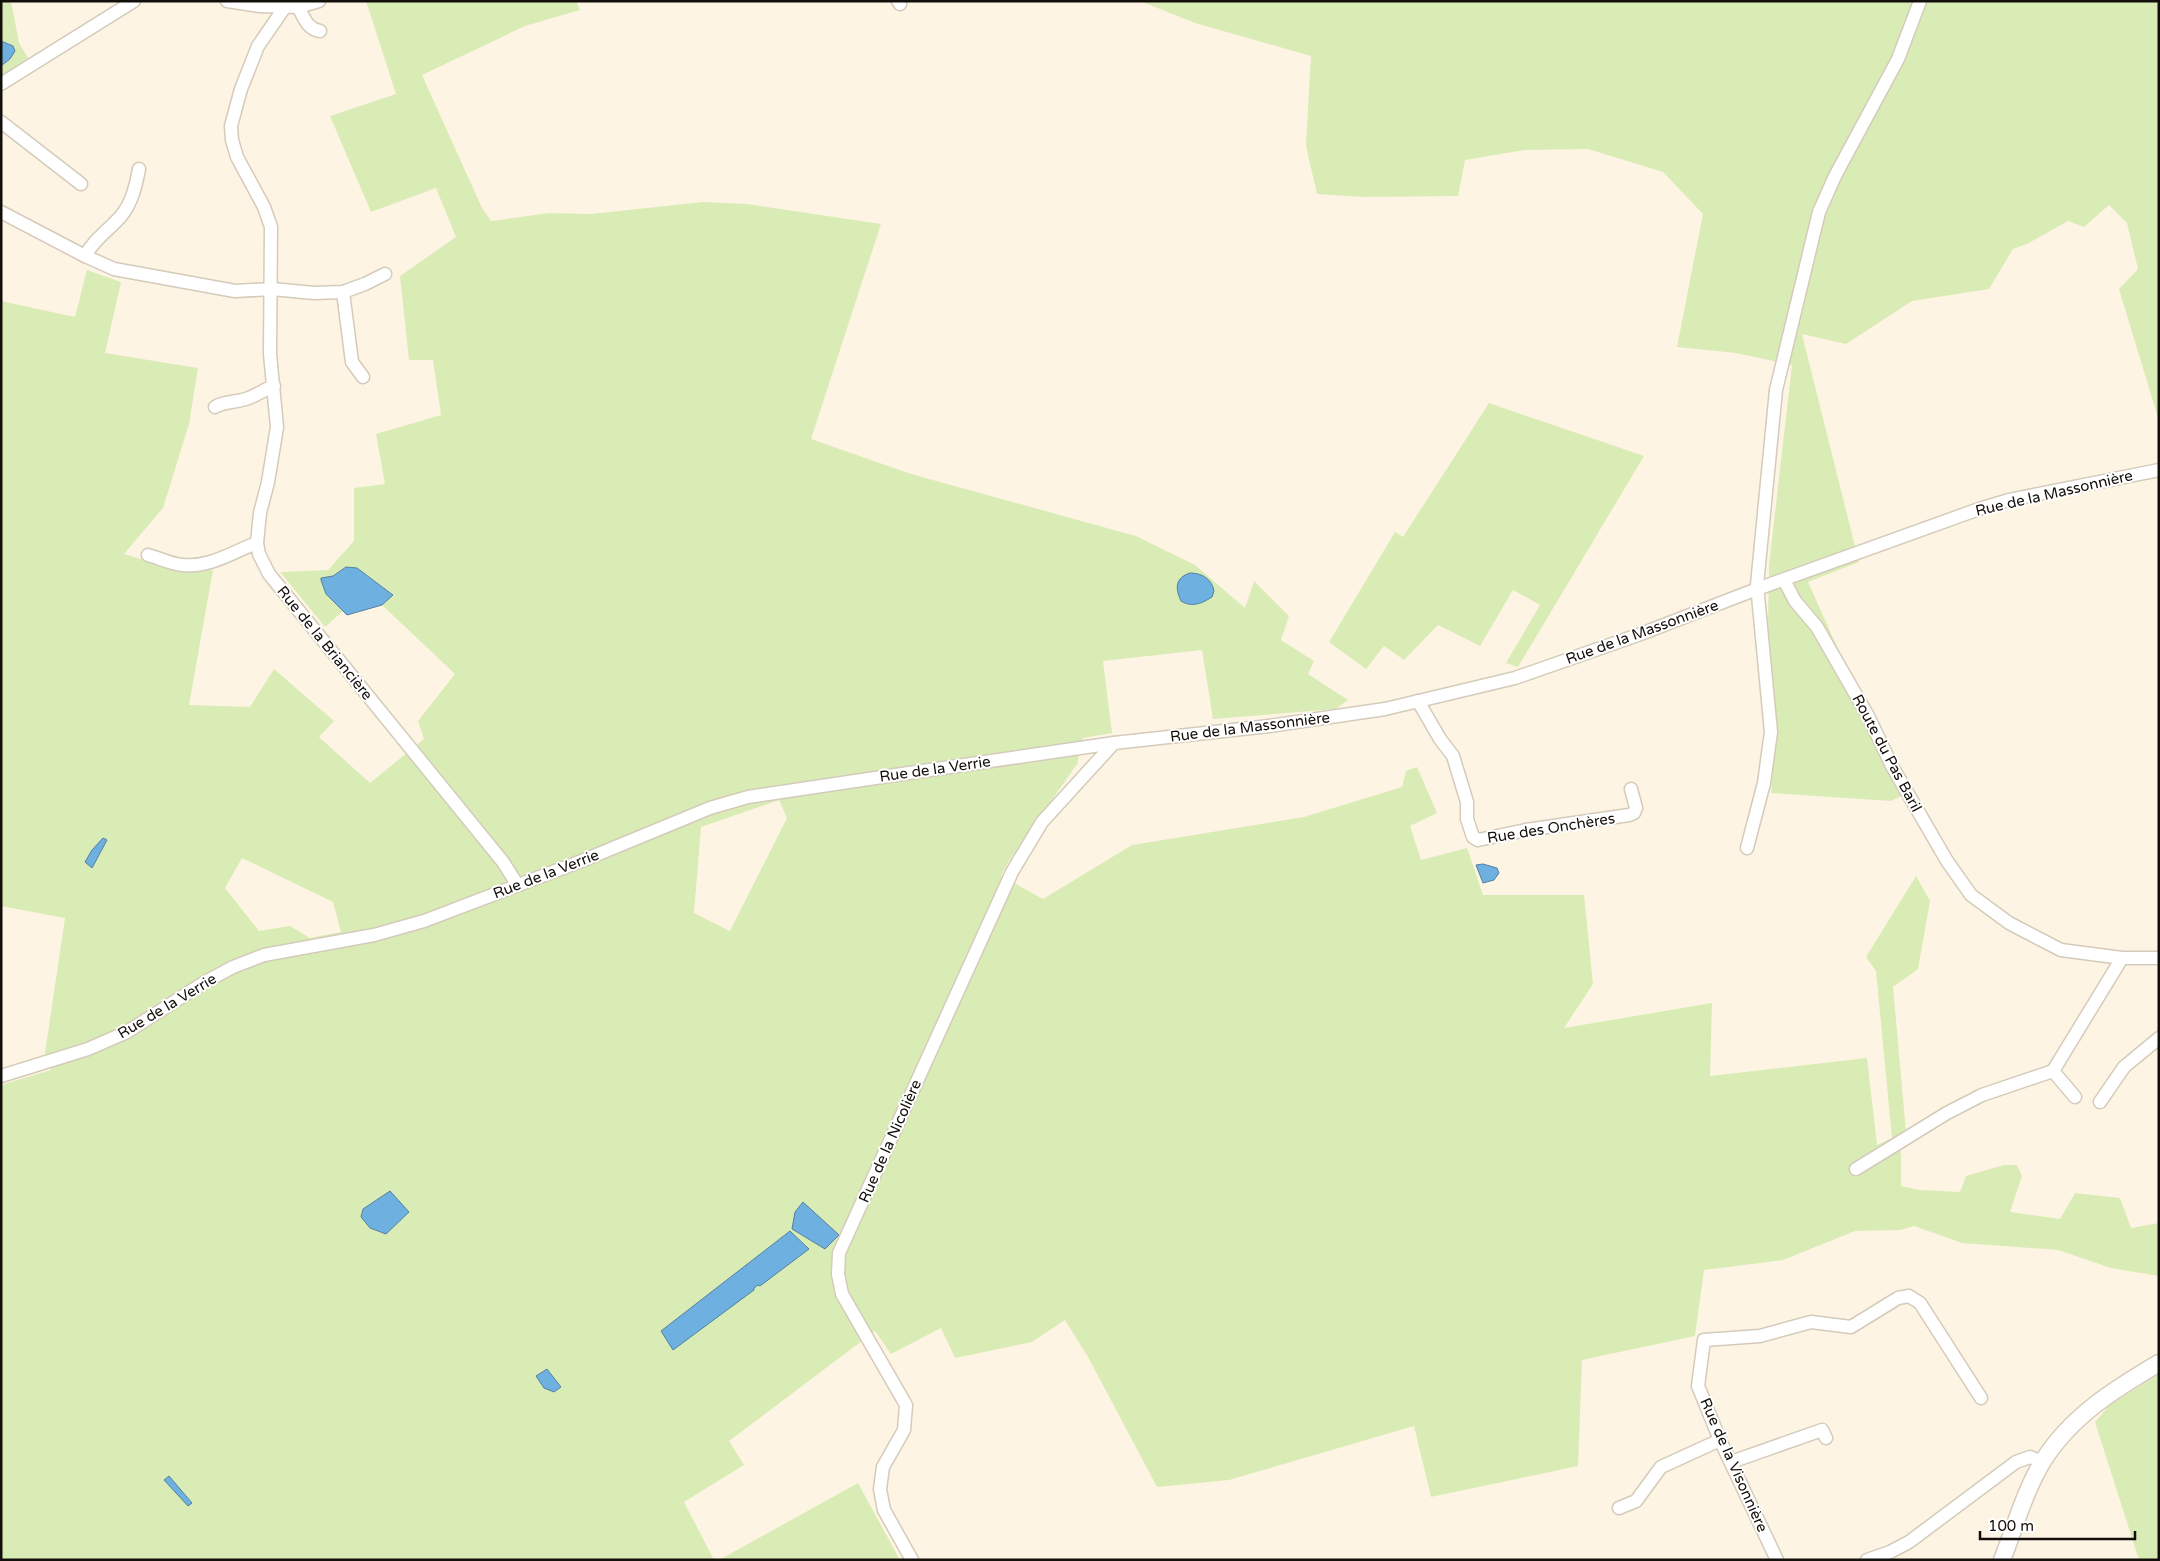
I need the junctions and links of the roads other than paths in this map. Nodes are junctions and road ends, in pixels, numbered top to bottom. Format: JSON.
{"nodes":[{"id":1,"x":134,"y":1,"type":"edge"},
{"id":2,"x":228,"y":1,"type":"edge"},
{"id":3,"x":319,"y":1,"type":"edge"},
{"id":4,"x":1920,"y":1,"type":"edge"},
{"id":5,"x":291,"y":5,"type":"edge"},
{"id":6,"x":320,"y":31,"type":"dead end"},
{"id":7,"x":1,"y":84,"type":"edge"},
{"id":8,"x":1,"y":122,"type":"edge"},
{"id":9,"x":139,"y":169,"type":"dead end"},
{"id":10,"x":81,"y":184,"type":"dead end"},
{"id":11,"x":1,"y":212,"type":"edge"},
{"id":12,"x":85,"y":256,"type":"junction"},
{"id":13,"x":384,"y":274,"type":"dead end"},
{"id":14,"x":272,"y":289,"type":"junction"},
{"id":15,"x":343,"y":292,"type":"junction"},
{"id":16,"x":363,"y":377,"type":"dead end"},
{"id":17,"x":274,"y":386,"type":"junction"},
{"id":18,"x":215,"y":407,"type":"dead end"},
{"id":19,"x":2159,"y":470,"type":"edge"},
{"id":20,"x":257,"y":543,"type":"junction"},
{"id":21,"x":148,"y":554,"type":"dead end"},
{"id":22,"x":1784,"y":580,"type":"junction"},
{"id":23,"x":1758,"y":588,"type":"junction"},
{"id":24,"x":1418,"y":701,"type":"junction"},
{"id":25,"x":1114,"y":743,"type":"junction"},
{"id":26,"x":1631,"y":789,"type":"dead end"},
{"id":27,"x":1747,"y":848,"type":"dead end"},
{"id":28,"x":517,"y":884,"type":"junction"},
{"id":29,"x":2122,"y":958,"type":"junction"},
{"id":30,"x":2159,"y":958,"type":"edge"},
{"id":31,"x":2159,"y":1038,"type":"edge"},
{"id":32,"x":2053,"y":1071,"type":"junction"},
{"id":33,"x":1,"y":1076,"type":"edge"},
{"id":34,"x":2075,"y":1097,"type":"dead end"},
{"id":35,"x":2100,"y":1102,"type":"dead end"},
{"id":36,"x":1856,"y":1169,"type":"dead end"},
{"id":37,"x":2159,"y":1363,"type":"edge"},
{"id":38,"x":1981,"y":1398,"type":"dead end"},
{"id":39,"x":1826,"y":1438,"type":"dead end"},
{"id":40,"x":1720,"y":1440,"type":"junction"},
{"id":41,"x":1731,"y":1462,"type":"junction"},
{"id":42,"x":2043,"y":1462,"type":"junction"},
{"id":43,"x":1619,"y":1508,"type":"dead end"},
{"id":44,"x":912,"y":1560,"type":"edge"},
{"id":45,"x":1777,"y":1560,"type":"edge"},
{"id":46,"x":1867,"y":1560,"type":"edge"},
{"id":47,"x":2002,"y":1560,"type":"edge"}],
"edges":[{"from":1,"to":7,"type":"street"},
{"from":2,"to":5,"type":"street"},
{"from":3,"to":5,"type":"street"},
{"from":4,"to":23,"type":"street"},
{"from":5,"to":6,"type":"street"},
{"from":5,"to":14,"type":"street","name":"Rue de la Briancière"},
{"from":8,"to":10,"type":"street"},
{"from":9,"to":12,"type":"street"},
{"from":11,"to":12,"type":"street"},
{"from":12,"to":14,"type":"street"},
{"from":13,"to":15,"type":"street"},
{"from":14,"to":15,"type":"street"},
{"from":14,"to":17,"type":"street","name":"Rue de la Briancière"},
{"from":15,"to":16,"type":"street"},
{"from":17,"to":18,"type":"street"},
{"from":17,"to":20,"type":"street","name":"Rue de la Briancière"},
{"from":19,"to":22,"type":"street","name":"Rue de la Massonnière"},
{"from":20,"to":21,"type":"street"},
{"from":20,"to":28,"type":"street","name":"Rue de la Briancière"},
{"from":22,"to":23,"type":"street","name":"Rue de la Massonnière"},
{"from":22,"to":29,"type":"street","name":"Route du Pas Baril"},
{"from":23,"to":24,"type":"street","name":"Rue de la Massonnière"},
{"from":23,"to":27,"type":"street"},
{"from":24,"to":25,"type":"street","name":"Rue de la Massonnière"},
{"from":24,"to":26,"type":"street","name":"Rue des Onchères"},
{"from":25,"to":28,"type":"street","name":"Rue de la Verrie"},
{"from":25,"to":44,"type":"street","name":"Rue de la Nicolière"},
{"from":28,"to":33,"type":"street","name":"Rue de la Verrie"},
{"from":29,"to":30,"type":"street","name":"Route du Pas Baril"},
{"from":29,"to":32,"type":"street"},
{"from":31,"to":35,"type":"street"},
{"from":32,"to":34,"type":"street"},
{"from":32,"to":36,"type":"street"},
{"from":37,"to":42,"type":"street"},
{"from":38,"to":40,"type":"street","name":"Rue de la Visonnière"},
{"from":39,"to":41,"type":"street"},
{"from":40,"to":41,"type":"street","name":"Rue de la Visonnière"},
{"from":40,"to":43,"type":"street"},
{"from":41,"to":45,"type":"street","name":"Rue de la Visonnière"},
{"from":42,"to":46,"type":"street"},
{"from":42,"to":47,"type":"street"}]}
